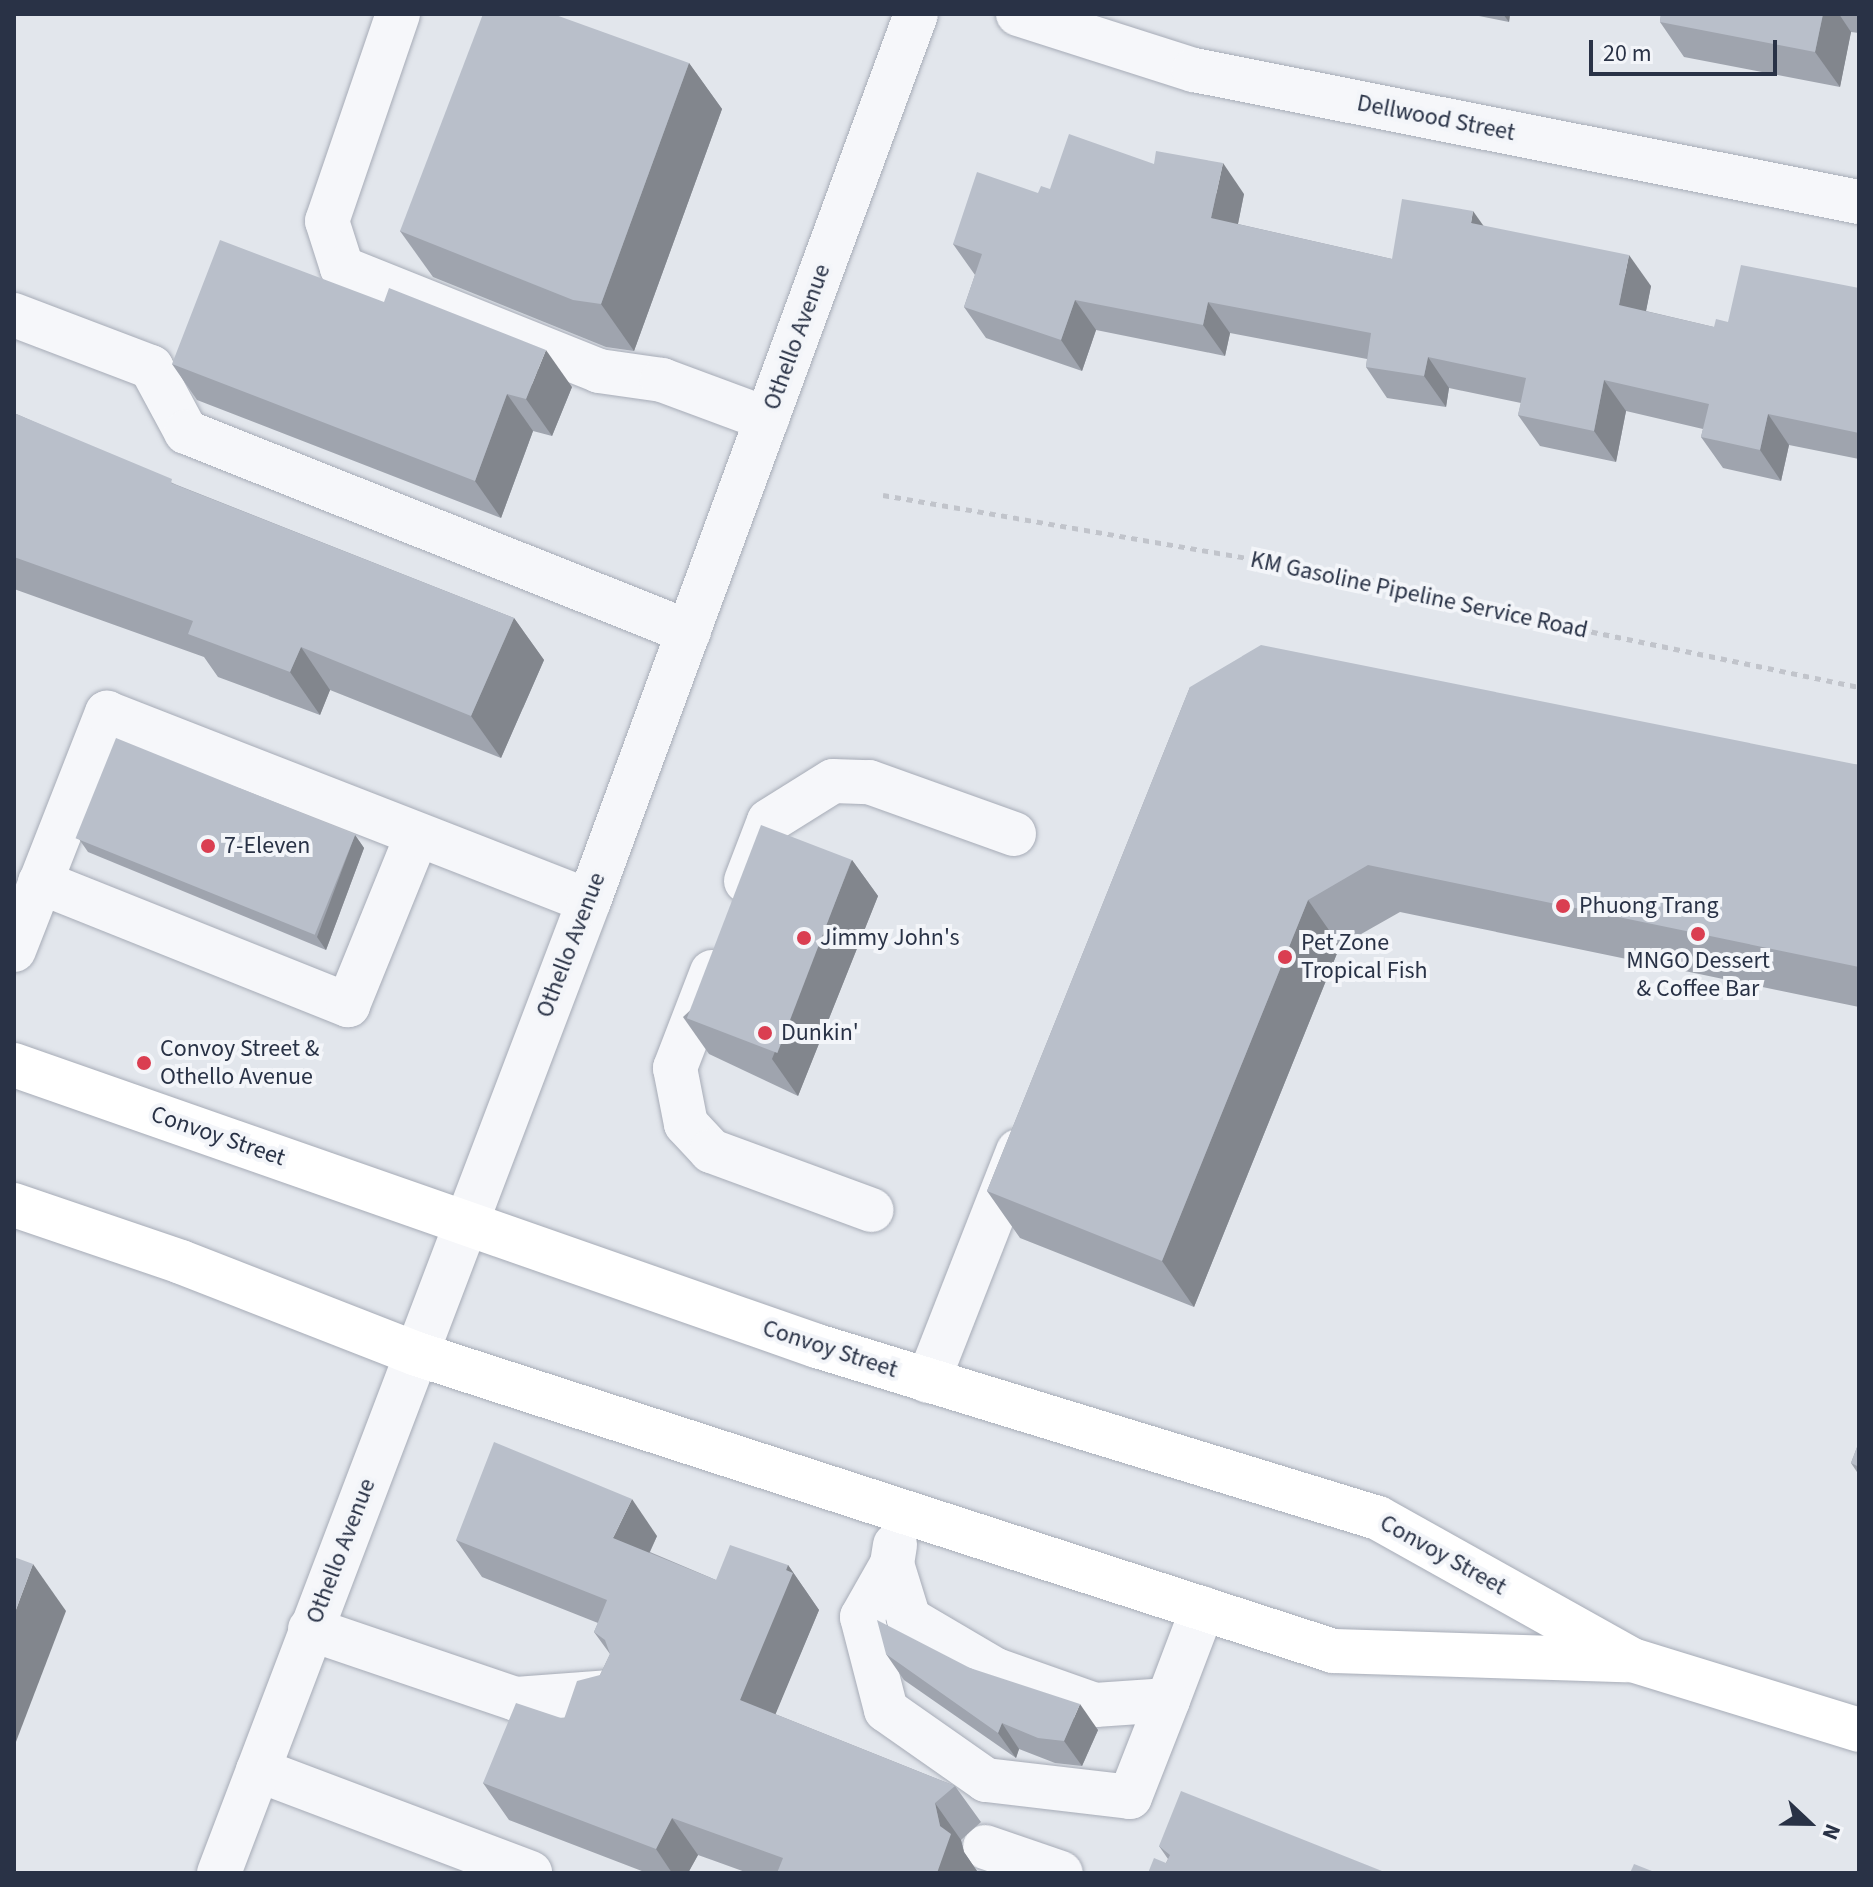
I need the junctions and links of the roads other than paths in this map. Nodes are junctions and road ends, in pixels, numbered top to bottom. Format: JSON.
{"nodes":[{"id":1,"x":398,"y":14,"type":"edge"},
{"id":2,"x":916,"y":14,"type":"edge"},
{"id":3,"x":1018,"y":14,"type":"edge"},
{"id":4,"x":1859,"y":202,"type":"edge"},
{"id":5,"x":14,"y":315,"type":"edge"},
{"id":6,"x":767,"y":419,"type":"junction"},
{"id":7,"x":689,"y":632,"type":"junction"},
{"id":8,"x":1014,"y":834,"type":"dead end"},
{"id":9,"x":417,"y":835,"type":"junction"},
{"id":10,"x":40,"y":882,"type":"junction"},
{"id":11,"x":589,"y":901,"type":"junction"},
{"id":12,"x":14,"y":950,"type":"edge"},
{"id":13,"x":14,"y":1065,"type":"edge"},
{"id":14,"x":1036,"y":1107,"type":"edge"},
{"id":15,"x":14,"y":1205,"type":"edge"},
{"id":16,"x":871,"y":1210,"type":"dead end"},
{"id":17,"x":463,"y":1221,"type":"junction"},
{"id":18,"x":417,"y":1354,"type":"junction"},
{"id":19,"x":928,"y":1381,"type":"junction"},
{"id":20,"x":898,"y":1511,"type":"junction"},
{"id":21,"x":892,"y":1564,"type":"junction"},
{"id":22,"x":1203,"y":1608,"type":"junction"},
{"id":23,"x":310,"y":1629,"type":"junction"},
{"id":24,"x":1632,"y":1660,"type":"junction"},
{"id":25,"x":611,"y":1692,"type":"edge"},
{"id":26,"x":1168,"y":1700,"type":"junction"},
{"id":27,"x":1859,"y":1730,"type":"edge"},
{"id":28,"x":258,"y":1770,"type":"junction"},
{"id":29,"x":985,"y":1847,"type":"dead end"},
{"id":30,"x":219,"y":1873,"type":"edge"},
{"id":31,"x":530,"y":1873,"type":"edge"},
{"id":32,"x":1061,"y":1873,"type":"edge"}],
"edges":[{"from":1,"to":6,"type":"street"},
{"from":2,"to":6,"type":"street","name":"Othello Avenue"},
{"from":3,"to":4,"type":"street","name":"Dellwood Street"},
{"from":5,"to":7,"type":"street"},
{"from":6,"to":7,"type":"street","name":"Othello Avenue"},
{"from":7,"to":11,"type":"street","name":"Othello Avenue"},
{"from":8,"to":16,"type":"street"},
{"from":9,"to":10,"type":"street"},
{"from":9,"to":10,"type":"street"},
{"from":9,"to":11,"type":"street"},
{"from":10,"to":12,"type":"street"},
{"from":11,"to":17,"type":"street","name":"Othello Avenue"},
{"from":13,"to":17,"type":"main road","name":"Convoy Street"},
{"from":14,"to":19,"type":"street"},
{"from":15,"to":18,"type":"main road","name":"Convoy Street"},
{"from":17,"to":18,"type":"street","name":"Othello Avenue"},
{"from":17,"to":19,"type":"main road","name":"Convoy Street"},
{"from":18,"to":20,"type":"main road","name":"Convoy Street"},
{"from":18,"to":23,"type":"street","name":"Othello Avenue"},
{"from":19,"to":24,"type":"main road","name":"Convoy Street"},
{"from":20,"to":21,"type":"street"},
{"from":20,"to":22,"type":"main road","name":"Convoy Street"},
{"from":21,"to":26,"type":"street"},
{"from":21,"to":26,"type":"street"},
{"from":22,"to":24,"type":"main road","name":"Convoy Street"},
{"from":22,"to":26,"type":"street"},
{"from":23,"to":25,"type":"street"},
{"from":23,"to":28,"type":"street","name":"Othello Avenue"},
{"from":24,"to":27,"type":"main road","name":"Convoy Street"},
{"from":28,"to":30,"type":"street","name":"Othello Avenue"},
{"from":28,"to":31,"type":"street"},
{"from":29,"to":32,"type":"street"}]}
